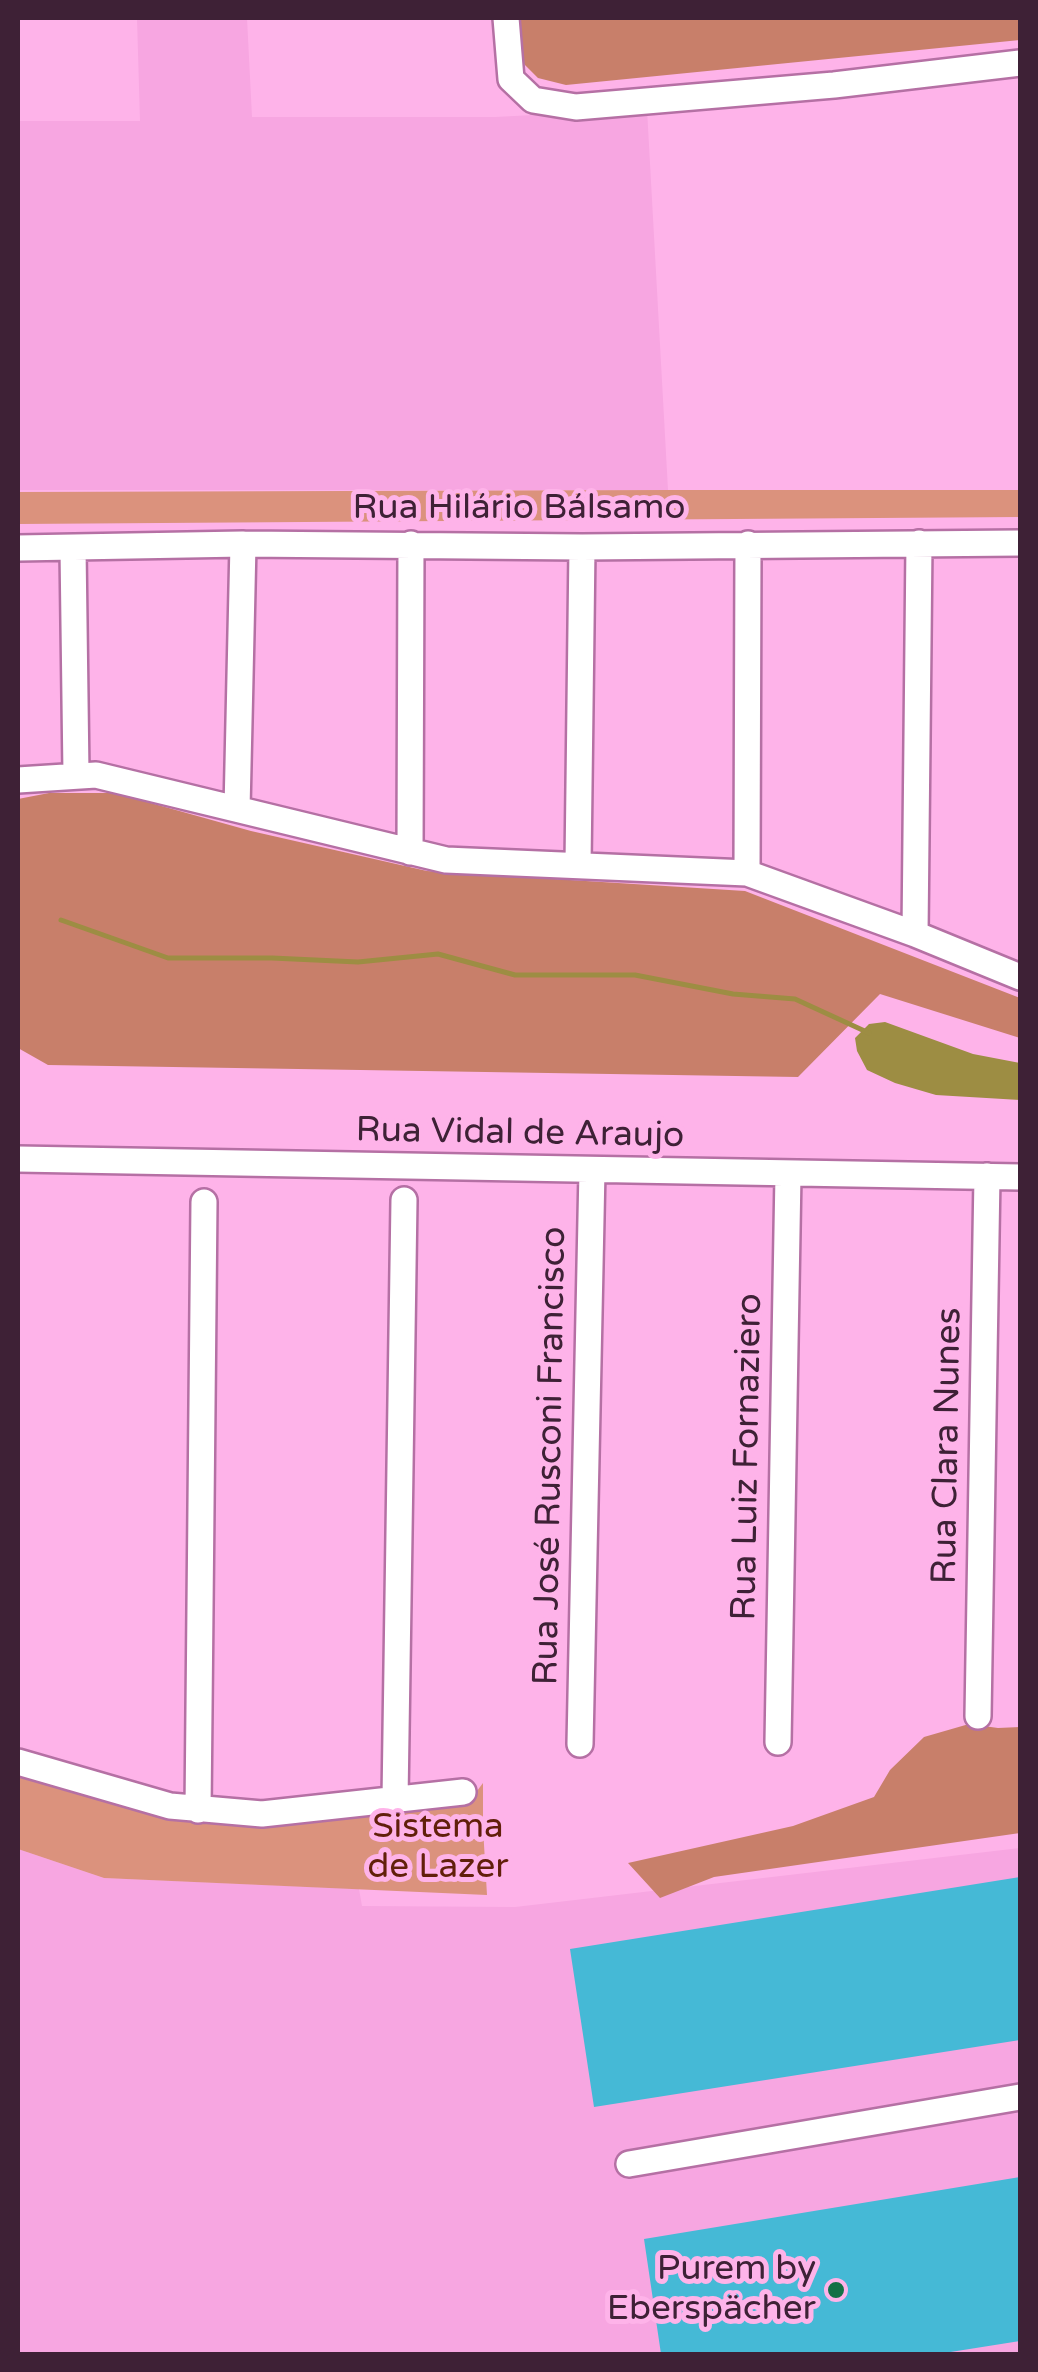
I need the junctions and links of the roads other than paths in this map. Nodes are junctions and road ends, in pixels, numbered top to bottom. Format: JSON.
{"nodes":[{"id":1,"x":506,"y":18,"type":"edge"},
{"id":2,"x":1020,"y":63,"type":"edge"},
{"id":3,"x":920,"y":542,"type":"junction"},
{"id":4,"x":1020,"y":543,"type":"edge"},
{"id":5,"x":244,"y":544,"type":"junction"},
{"id":6,"x":411,"y":544,"type":"junction"},
{"id":7,"x":748,"y":544,"type":"junction"},
{"id":8,"x":582,"y":547,"type":"junction"},
{"id":9,"x":18,"y":548,"type":"edge"},
{"id":10,"x":72,"y":548,"type":"junction"},
{"id":11,"x":76,"y":774,"type":"junction"},
{"id":12,"x":18,"y":780,"type":"edge"},
{"id":13,"x":237,"y":809,"type":"junction"},
{"id":14,"x":410,"y":852,"type":"junction"},
{"id":15,"x":578,"y":864,"type":"junction"},
{"id":16,"x":747,"y":873,"type":"junction"},
{"id":17,"x":916,"y":934,"type":"junction"},
{"id":18,"x":1020,"y":977,"type":"edge"},
{"id":19,"x":18,"y":1159,"type":"edge"},
{"id":20,"x":592,"y":1170,"type":"junction"},
{"id":21,"x":788,"y":1174,"type":"junction"},
{"id":22,"x":987,"y":1176,"type":"junction"},
{"id":23,"x":1020,"y":1177,"type":"edge"},
{"id":24,"x":404,"y":1200,"type":"dead end"},
{"id":25,"x":204,"y":1202,"type":"dead end"},
{"id":26,"x":978,"y":1716,"type":"dead end"},
{"id":27,"x":778,"y":1742,"type":"dead end"},
{"id":28,"x":580,"y":1744,"type":"dead end"},
{"id":29,"x":18,"y":1762,"type":"edge"},
{"id":30,"x":463,"y":1792,"type":"dead end"},
{"id":31,"x":395,"y":1800,"type":"junction"},
{"id":32,"x":198,"y":1810,"type":"junction"},
{"id":33,"x":1020,"y":2097,"type":"edge"},
{"id":34,"x":629,"y":2164,"type":"dead end"}],
"edges":[{"from":1,"to":2,"type":"street"},
{"from":3,"to":4,"type":"street","name":"Rua Hilário Bálsamo"},
{"from":3,"to":7,"type":"street","name":"Rua Hilário Bálsamo"},
{"from":3,"to":17,"type":"street"},
{"from":5,"to":6,"type":"street","name":"Rua Hilário Bálsamo"},
{"from":5,"to":10,"type":"street","name":"Rua Hilário Bálsamo"},
{"from":5,"to":13,"type":"street"},
{"from":6,"to":8,"type":"street","name":"Rua Hilário Bálsamo"},
{"from":6,"to":14,"type":"street"},
{"from":7,"to":8,"type":"street","name":"Rua Hilário Bálsamo"},
{"from":7,"to":16,"type":"street"},
{"from":8,"to":15,"type":"street"},
{"from":9,"to":10,"type":"street","name":"Rua Hilário Bálsamo"},
{"from":10,"to":11,"type":"street"},
{"from":11,"to":12,"type":"street"},
{"from":11,"to":13,"type":"street"},
{"from":13,"to":14,"type":"street"},
{"from":14,"to":15,"type":"street"},
{"from":15,"to":16,"type":"street"},
{"from":16,"to":17,"type":"street"},
{"from":17,"to":18,"type":"street"},
{"from":19,"to":20,"type":"street","name":"Rua Vidal de Araujo"},
{"from":20,"to":21,"type":"street","name":"Rua Vidal de Araujo"},
{"from":20,"to":28,"type":"street","name":"Rua José Rusconi Francisco"},
{"from":21,"to":22,"type":"street","name":"Rua Vidal de Araujo"},
{"from":21,"to":27,"type":"street","name":"Rua Luiz Fornaziero"},
{"from":22,"to":23,"type":"street","name":"Rua Vidal de Araujo"},
{"from":22,"to":26,"type":"street","name":"Rua Clara Nunes"},
{"from":24,"to":31,"type":"street"},
{"from":25,"to":32,"type":"street"},
{"from":29,"to":32,"type":"street"},
{"from":30,"to":31,"type":"street"},
{"from":31,"to":32,"type":"street"},
{"from":33,"to":34,"type":"street"}]}
